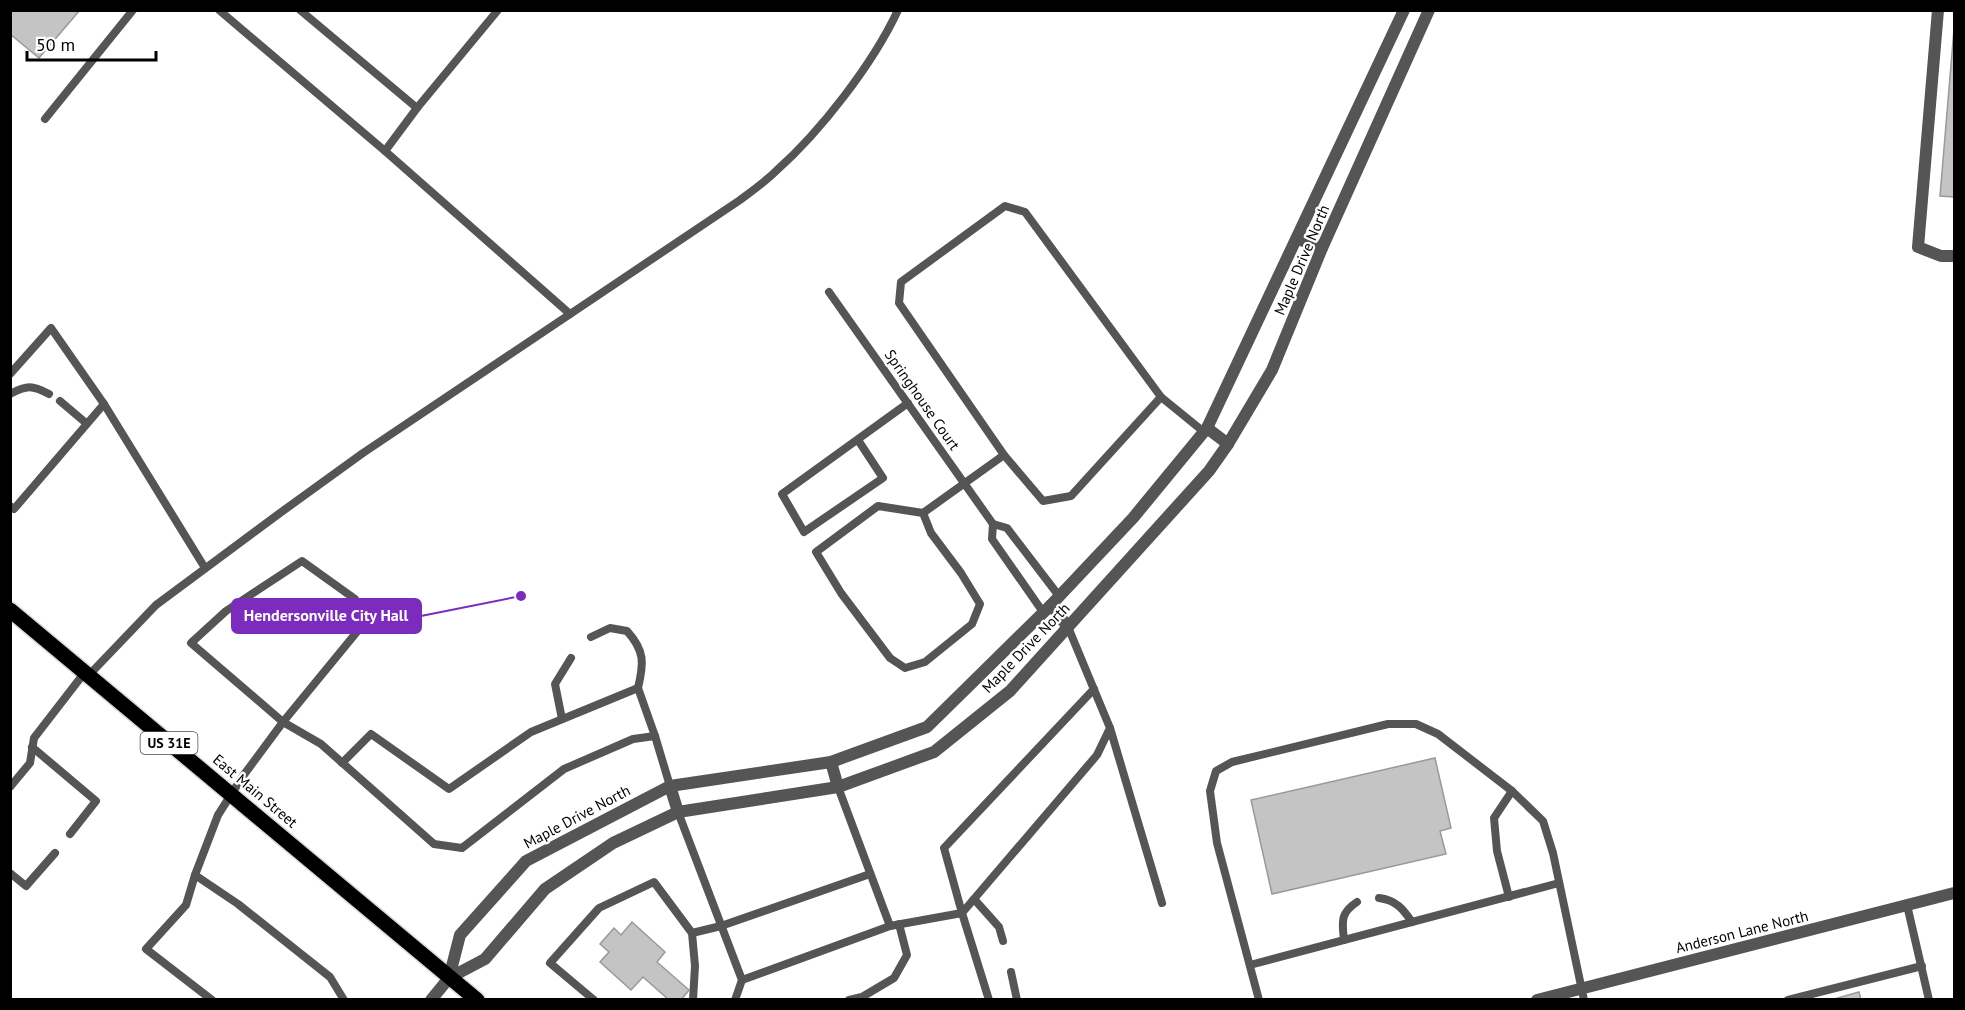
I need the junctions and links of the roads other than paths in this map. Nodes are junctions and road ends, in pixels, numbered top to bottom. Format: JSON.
{"nodes":[{"id":1,"x":133,"y":10,"type":"edge"},
{"id":2,"x":219,"y":10,"type":"edge"},
{"id":3,"x":300,"y":10,"type":"edge"},
{"id":4,"x":498,"y":10,"type":"edge"},
{"id":5,"x":898,"y":10,"type":"edge"},
{"id":6,"x":1404,"y":10,"type":"edge"},
{"id":7,"x":1429,"y":10,"type":"edge"},
{"id":8,"x":1938,"y":10,"type":"edge"},
{"id":9,"x":417,"y":108,"type":"junction"},
{"id":10,"x":45,"y":119,"type":"dead end"},
{"id":11,"x":385,"y":151,"type":"junction"},
{"id":12,"x":1298,"y":239,"type":"junction"},
{"id":13,"x":1322,"y":248,"type":"junction"},
{"id":14,"x":1954,"y":256,"type":"edge"},
{"id":15,"x":829,"y":292,"type":"dead end"},
{"id":16,"x":570,"y":314,"type":"junction"},
{"id":17,"x":10,"y":374,"type":"edge"},
{"id":18,"x":10,"y":394,"type":"edge"},
{"id":19,"x":49,"y":394,"type":"dead end"},
{"id":20,"x":1161,"y":397,"type":"junction"},
{"id":21,"x":60,"y":401,"type":"dead end"},
{"id":22,"x":908,"y":403,"type":"junction"},
{"id":23,"x":104,"y":404,"type":"junction"},
{"id":24,"x":86,"y":423,"type":"junction"},
{"id":25,"x":1206,"y":430,"type":"junction"},
{"id":26,"x":858,"y":440,"type":"junction"},
{"id":27,"x":1228,"y":444,"type":"junction"},
{"id":28,"x":1004,"y":455,"type":"junction"},
{"id":29,"x":964,"y":483,"type":"junction"},
{"id":30,"x":12,"y":507,"type":"edge"},
{"id":31,"x":923,"y":513,"type":"junction"},
{"id":32,"x":993,"y":524,"type":"junction"},
{"id":33,"x":205,"y":568,"type":"junction"},
{"id":34,"x":1051,"y":605,"type":"junction"},
{"id":35,"x":10,"y":610,"type":"edge"},
{"id":36,"x":1068,"y":627,"type":"junction"},
{"id":37,"x":591,"y":637,"type":"dead end"},
{"id":38,"x":571,"y":657,"type":"dead end"},
{"id":39,"x":87,"y":674,"type":"junction"},
{"id":40,"x":638,"y":688,"type":"junction"},
{"id":41,"x":1094,"y":689,"type":"junction"},
{"id":42,"x":562,"y":719,"type":"junction"},
{"id":43,"x":283,"y":722,"type":"junction"},
{"id":44,"x":1110,"y":728,"type":"junction"},
{"id":45,"x":655,"y":736,"type":"junction"},
{"id":46,"x":32,"y":747,"type":"junction"},
{"id":47,"x":831,"y":762,"type":"junction"},
{"id":48,"x":342,"y":763,"type":"junction"},
{"id":49,"x":14,"y":776,"type":"edge"},
{"id":50,"x":670,"y":786,"type":"junction"},
{"id":51,"x":10,"y":787,"type":"edge"},
{"id":52,"x":838,"y":787,"type":"junction"},
{"id":53,"x":1512,"y":790,"type":"junction"},
{"id":54,"x":230,"y":794,"type":"junction"},
{"id":55,"x":678,"y":812,"type":"junction"},
{"id":56,"x":70,"y":834,"type":"dead end"},
{"id":57,"x":55,"y":853,"type":"dead end"},
{"id":58,"x":10,"y":873,"type":"edge"},
{"id":59,"x":870,"y":874,"type":"junction"},
{"id":60,"x":195,"y":875,"type":"junction"},
{"id":61,"x":1559,"y":883,"type":"junction"},
{"id":62,"x":1954,"y":893,"type":"edge"},
{"id":63,"x":1379,"y":897,"type":"dead end"},
{"id":64,"x":1509,"y":897,"type":"junction"},
{"id":65,"x":974,"y":899,"type":"junction"},
{"id":66,"x":1357,"y":902,"type":"dead end"},
{"id":67,"x":1162,"y":903,"type":"dead end"},
{"id":68,"x":1907,"y":905,"type":"junction"},
{"id":69,"x":962,"y":913,"type":"junction"},
{"id":70,"x":1412,"y":922,"type":"junction"},
{"id":71,"x":894,"y":925,"type":"junction"},
{"id":72,"x":721,"y":926,"type":"junction"},
{"id":73,"x":692,"y":933,"type":"junction"},
{"id":74,"x":1344,"y":940,"type":"junction"},
{"id":75,"x":1003,"y":941,"type":"dead end"},
{"id":76,"x":1250,"y":965,"type":"junction"},
{"id":77,"x":1922,"y":966,"type":"junction"},
{"id":78,"x":1011,"y":972,"type":"dead end"},
{"id":79,"x":449,"y":978,"type":"junction"},
{"id":80,"x":742,"y":980,"type":"junction"},
{"id":81,"x":1583,"y":994,"type":"edge"},
{"id":82,"x":212,"y":999,"type":"edge"},
{"id":83,"x":344,"y":999,"type":"edge"},
{"id":84,"x":431,"y":999,"type":"edge"},
{"id":85,"x":477,"y":999,"type":"edge"},
{"id":86,"x":594,"y":999,"type":"edge"},
{"id":87,"x":693,"y":999,"type":"edge"},
{"id":88,"x":735,"y":999,"type":"edge"},
{"id":89,"x":849,"y":999,"type":"edge"},
{"id":90,"x":989,"y":999,"type":"edge"},
{"id":91,"x":1017,"y":999,"type":"edge"},
{"id":92,"x":1259,"y":999,"type":"edge"},
{"id":93,"x":1537,"y":999,"type":"edge"},
{"id":94,"x":1788,"y":999,"type":"edge"},
{"id":95,"x":1929,"y":999,"type":"edge"}],
"edges":[{"from":1,"to":10,"type":"lane"},
{"from":2,"to":11,"type":"lane"},
{"from":3,"to":9,"type":"lane"},
{"from":4,"to":9,"type":"lane"},
{"from":5,"to":16,"type":"lane"},
{"from":6,"to":12,"type":"street","name":"Maple Drive North"},
{"from":7,"to":13,"type":"street","name":"Maple Drive North"},
{"from":8,"to":14,"type":"street"},
{"from":9,"to":11,"type":"lane"},
{"from":11,"to":16,"type":"lane"},
{"from":12,"to":13,"type":"street"},
{"from":12,"to":25,"type":"street","name":"Maple Drive North"},
{"from":13,"to":27,"type":"street","name":"Maple Drive North"},
{"from":15,"to":22,"type":"lane","name":"Springhouse Court"},
{"from":16,"to":33,"type":"lane"},
{"from":17,"to":23,"type":"lane"},
{"from":18,"to":19,"type":"lane"},
{"from":20,"to":25,"type":"lane"},
{"from":20,"to":28,"type":"lane"},
{"from":20,"to":28,"type":"lane"},
{"from":21,"to":24,"type":"lane"},
{"from":22,"to":26,"type":"lane"},
{"from":22,"to":29,"type":"lane","name":"Springhouse Court"},
{"from":23,"to":24,"type":"lane"},
{"from":23,"to":33,"type":"lane"},
{"from":24,"to":30,"type":"lane"},
{"from":25,"to":27,"type":"street"},
{"from":25,"to":34,"type":"street","name":"Maple Drive North"},
{"from":26,"to":26,"type":"lane"},
{"from":27,"to":36,"type":"street","name":"Maple Drive North"},
{"from":28,"to":29,"type":"lane"},
{"from":29,"to":31,"type":"lane"},
{"from":29,"to":32,"type":"lane","name":"Springhouse Court"},
{"from":31,"to":31,"type":"lane"},
{"from":32,"to":34,"type":"lane"},
{"from":32,"to":34,"type":"lane"},
{"from":33,"to":39,"type":"lane"},
{"from":34,"to":36,"type":"street"},
{"from":34,"to":47,"type":"street","name":"Maple Drive North"},
{"from":35,"to":39,"type":"main road","name":"East Main Street","number":"US 31E"},
{"from":36,"to":41,"type":"lane"},
{"from":36,"to":52,"type":"street","name":"Maple Drive North"},
{"from":37,"to":40,"type":"lane"},
{"from":38,"to":42,"type":"lane"},
{"from":39,"to":46,"type":"lane"},
{"from":39,"to":54,"type":"main road","name":"East Main Street","number":"US 31E"},
{"from":40,"to":42,"type":"lane"},
{"from":40,"to":45,"type":"lane"},
{"from":41,"to":44,"type":"lane"},
{"from":41,"to":69,"type":"lane"},
{"from":42,"to":48,"type":"lane"},
{"from":43,"to":43,"type":"lane"},
{"from":43,"to":48,"type":"lane"},
{"from":43,"to":54,"type":"lane"},
{"from":44,"to":65,"type":"lane"},
{"from":44,"to":67,"type":"lane"},
{"from":45,"to":48,"type":"lane"},
{"from":45,"to":50,"type":"lane"},
{"from":46,"to":49,"type":"lane"},
{"from":46,"to":56,"type":"lane"},
{"from":47,"to":50,"type":"street","name":"Maple Drive North"},
{"from":47,"to":52,"type":"street"},
{"from":49,"to":51,"type":"lane"},
{"from":50,"to":55,"type":"street"},
{"from":50,"to":79,"type":"street","name":"Maple Drive North"},
{"from":52,"to":55,"type":"street","name":"Maple Drive North"},
{"from":52,"to":59,"type":"lane"},
{"from":53,"to":61,"type":"lane"},
{"from":53,"to":64,"type":"lane"},
{"from":53,"to":76,"type":"lane"},
{"from":54,"to":60,"type":"lane"},
{"from":54,"to":79,"type":"main road","name":"East Main Street","number":"US 31E"},
{"from":55,"to":72,"type":"lane"},
{"from":55,"to":79,"type":"street","name":"Maple Drive North"},
{"from":57,"to":58,"type":"lane"},
{"from":59,"to":71,"type":"lane"},
{"from":59,"to":72,"type":"lane"},
{"from":60,"to":82,"type":"lane"},
{"from":60,"to":83,"type":"lane"},
{"from":61,"to":64,"type":"lane"},
{"from":61,"to":81,"type":"lane"},
{"from":62,"to":68,"type":"street","name":"Anderson Lane North"},
{"from":63,"to":70,"type":"lane"},
{"from":64,"to":70,"type":"lane"},
{"from":65,"to":69,"type":"lane"},
{"from":65,"to":75,"type":"lane"},
{"from":66,"to":74,"type":"lane"},
{"from":68,"to":77,"type":"lane"},
{"from":68,"to":81,"type":"street","name":"Anderson Lane North"},
{"from":69,"to":71,"type":"lane"},
{"from":69,"to":90,"type":"lane"},
{"from":70,"to":74,"type":"lane"},
{"from":71,"to":80,"type":"lane"},
{"from":71,"to":89,"type":"lane"},
{"from":72,"to":73,"type":"lane"},
{"from":72,"to":80,"type":"lane"},
{"from":73,"to":86,"type":"lane"},
{"from":73,"to":87,"type":"lane"},
{"from":74,"to":76,"type":"lane"},
{"from":76,"to":92,"type":"lane"},
{"from":77,"to":94,"type":"lane"},
{"from":77,"to":95,"type":"lane"},
{"from":78,"to":91,"type":"lane"},
{"from":79,"to":84,"type":"street"},
{"from":79,"to":85,"type":"main road","name":"East Main Street","number":"US 31E"},
{"from":80,"to":88,"type":"lane"},
{"from":81,"to":93,"type":"street","name":"Anderson Lane North"}]}
